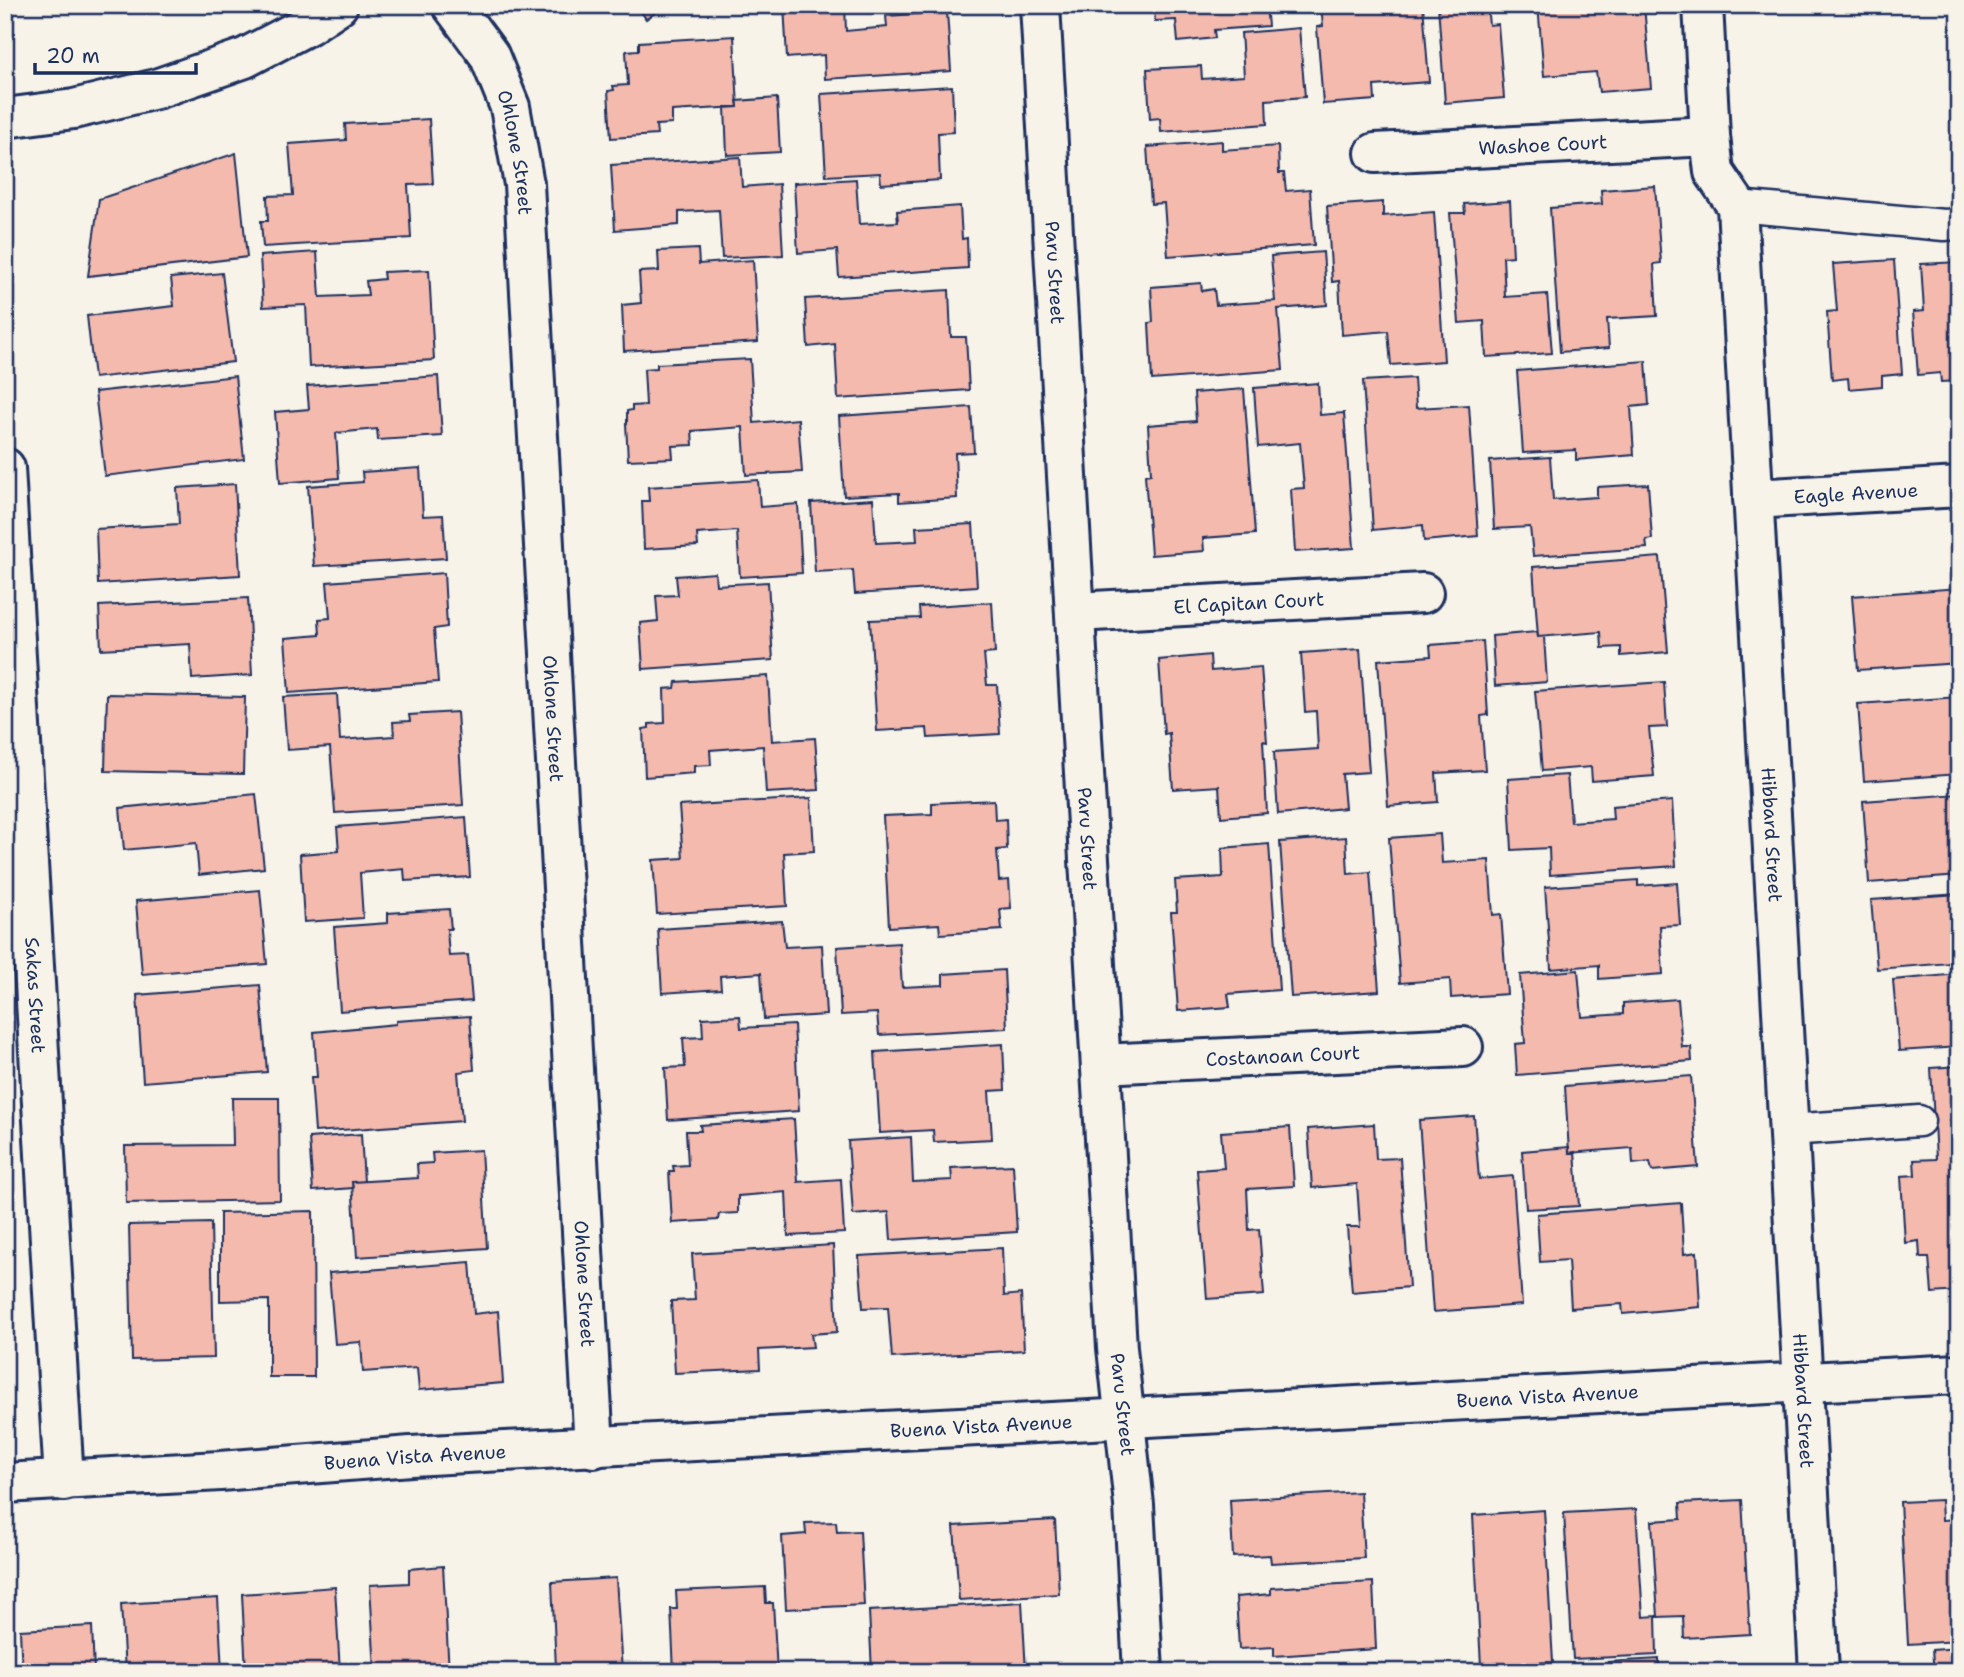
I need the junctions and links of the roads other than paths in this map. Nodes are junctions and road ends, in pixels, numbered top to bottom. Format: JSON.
{"nodes":[{"id":1,"x":338,"y":5,"type":"edge"},
{"id":2,"x":452,"y":5,"type":"edge"},
{"id":3,"x":1040,"y":5,"type":"edge"},
{"id":4,"x":1703,"y":5,"type":"edge"},
{"id":5,"x":5,"y":118,"type":"edge"},
{"id":6,"x":1710,"y":136,"type":"junction"},
{"id":7,"x":1375,"y":153,"type":"dead end"},
{"id":8,"x":1737,"y":206,"type":"junction"},
{"id":9,"x":1959,"y":224,"type":"edge"},
{"id":10,"x":5,"y":468,"type":"edge"},
{"id":11,"x":1959,"y":487,"type":"edge"},
{"id":12,"x":1753,"y":499,"type":"junction"},
{"id":13,"x":1423,"y":593,"type":"dead end"},
{"id":14,"x":1076,"y":612,"type":"junction"},
{"id":15,"x":1463,"y":1047,"type":"dead end"},
{"id":16,"x":1101,"y":1064,"type":"junction"},
{"id":17,"x":1919,"y":1121,"type":"dead end"},
{"id":18,"x":1788,"y":1130,"type":"junction"},
{"id":19,"x":1959,"y":1374,"type":"edge"},
{"id":20,"x":1803,"y":1382,"type":"junction"},
{"id":21,"x":1125,"y":1419,"type":"junction"},
{"id":22,"x":594,"y":1448,"type":"junction"},
{"id":23,"x":64,"y":1481,"type":"junction"},
{"id":24,"x":5,"y":1483,"type":"edge"},
{"id":25,"x":1143,"y":1672,"type":"edge"},
{"id":26,"x":1819,"y":1672,"type":"edge"}],
"edges":[{"from":1,"to":5,"type":"street"},
{"from":2,"to":22,"type":"street","name":"Ohlone Street"},
{"from":3,"to":14,"type":"street","name":"Paru Street"},
{"from":4,"to":6,"type":"street"},
{"from":6,"to":7,"type":"street","name":"Washoe Court"},
{"from":6,"to":8,"type":"street"},
{"from":8,"to":9,"type":"lane"},
{"from":8,"to":12,"type":"street","name":"Hibbard Street"},
{"from":10,"to":23,"type":"street","name":"Sakas Street"},
{"from":11,"to":12,"type":"street","name":"Eagle Avenue"},
{"from":12,"to":18,"type":"street","name":"Hibbard Street"},
{"from":13,"to":14,"type":"street","name":"El Capitan Court"},
{"from":14,"to":16,"type":"street","name":"Paru Street"},
{"from":15,"to":16,"type":"street","name":"Costanoan Court"},
{"from":16,"to":21,"type":"street","name":"Paru Street"},
{"from":17,"to":18,"type":"lane"},
{"from":18,"to":20,"type":"street","name":"Hibbard Street"},
{"from":19,"to":20,"type":"street","name":"Buena Vista Avenue"},
{"from":20,"to":21,"type":"street","name":"Buena Vista Avenue"},
{"from":20,"to":26,"type":"street","name":"Hibbard Street"},
{"from":21,"to":22,"type":"street","name":"Buena Vista Avenue"},
{"from":21,"to":25,"type":"street","name":"Paru Street"},
{"from":22,"to":23,"type":"street","name":"Buena Vista Avenue"},
{"from":23,"to":24,"type":"street","name":"Buena Vista Avenue"}]}
